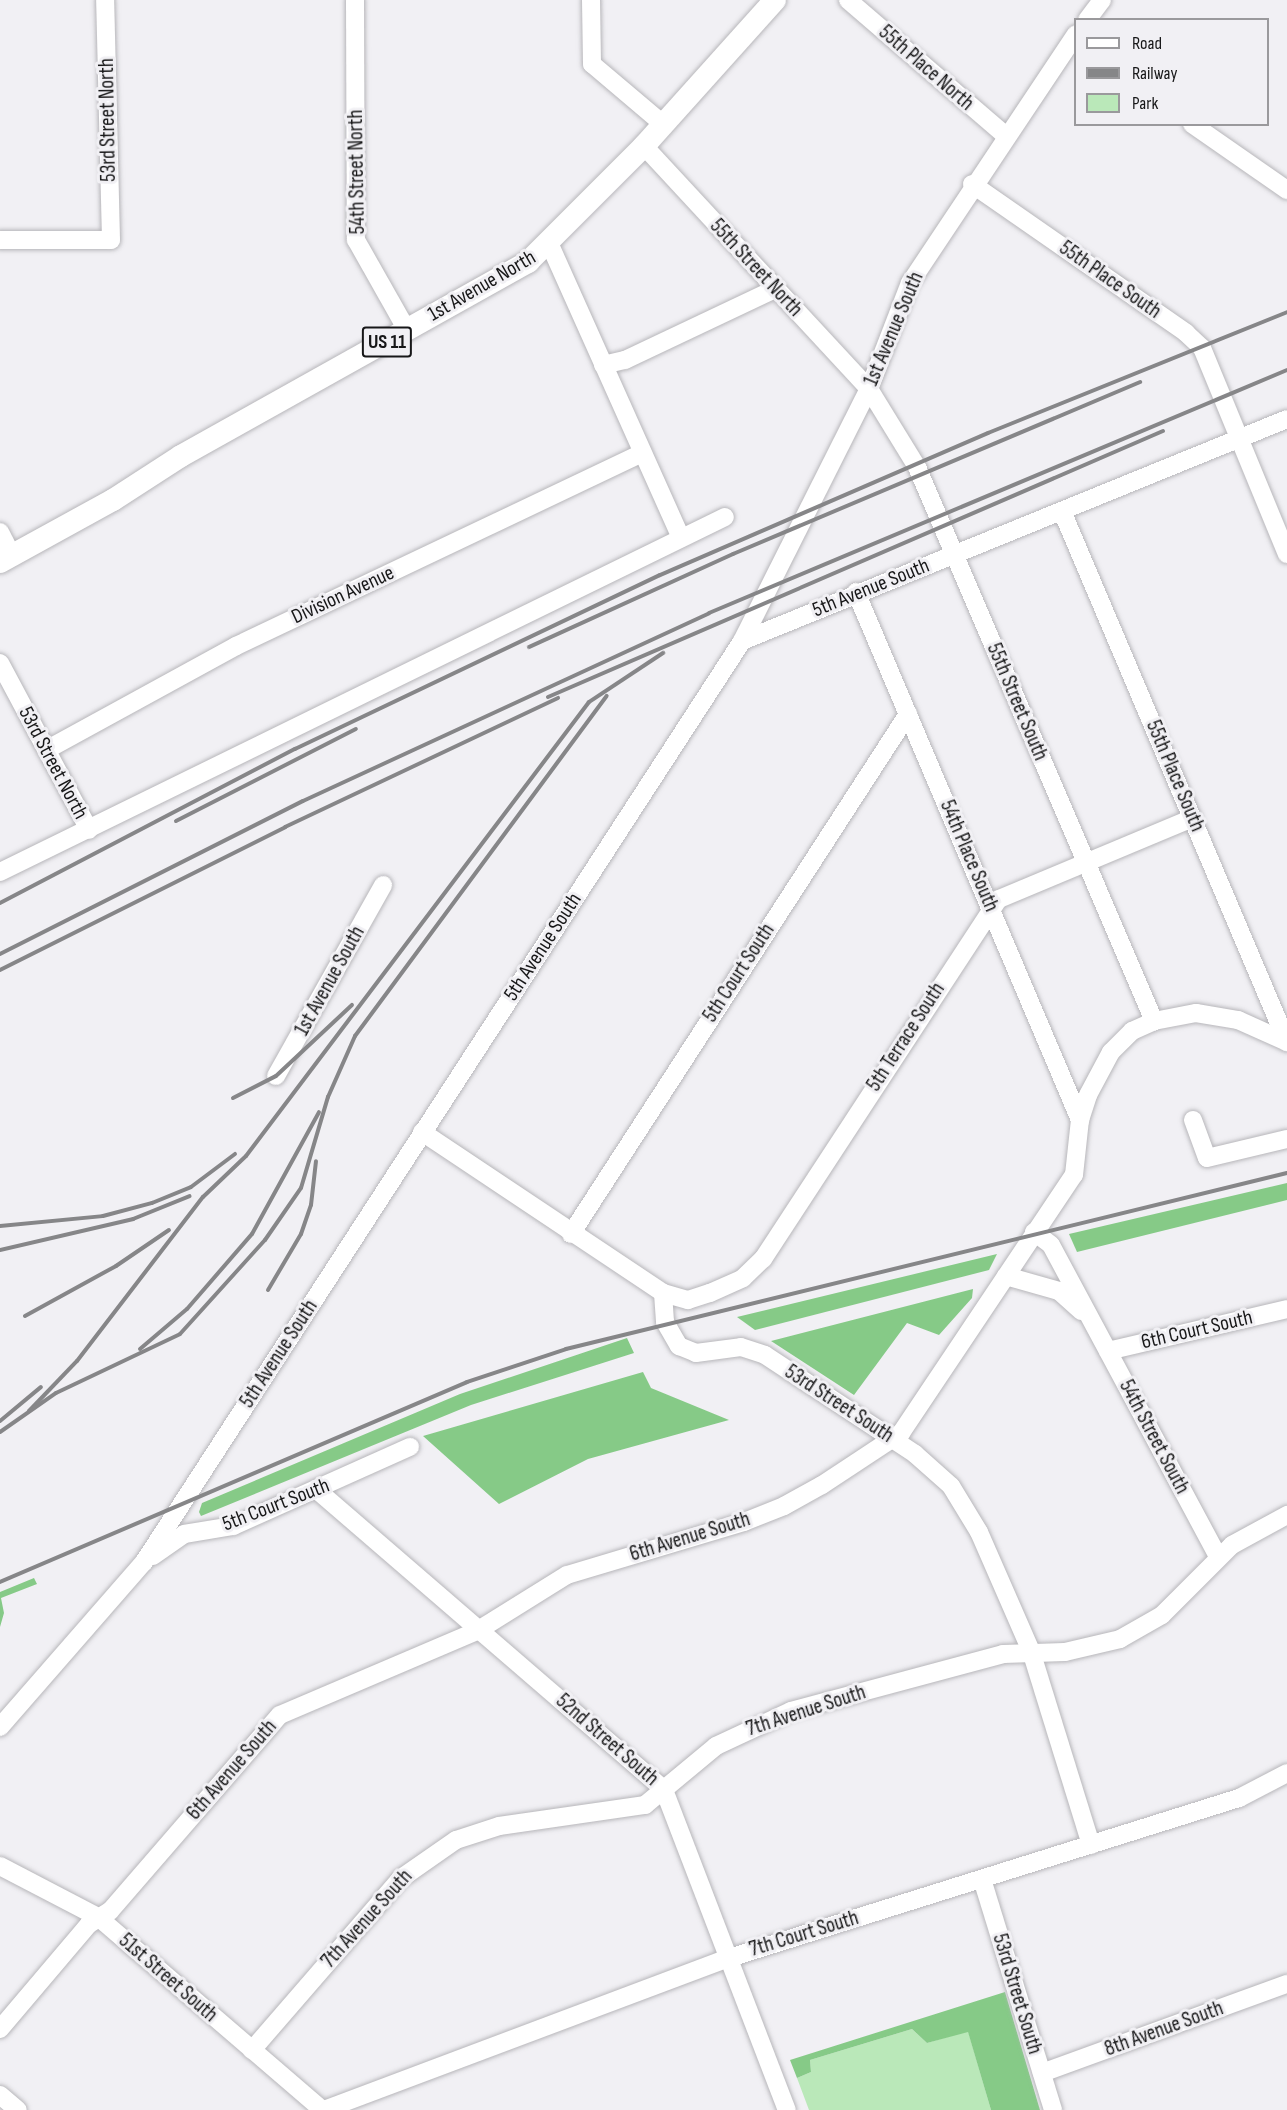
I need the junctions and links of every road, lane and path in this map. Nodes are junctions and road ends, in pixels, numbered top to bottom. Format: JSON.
{"nodes":[{"id":1,"x":105,"y":0,"type":"edge"},
{"id":2,"x":355,"y":0,"type":"edge"},
{"id":3,"x":591,"y":0,"type":"edge"},
{"id":4,"x":775,"y":0,"type":"edge"},
{"id":5,"x":848,"y":0,"type":"edge"},
{"id":6,"x":1102,"y":0,"type":"edge"},
{"id":7,"x":1088,"y":18,"type":"edge"},
{"id":8,"x":1073,"y":41,"type":"edge"},
{"id":9,"x":663,"y":124,"type":"junction"},
{"id":10,"x":1195,"y":126,"type":"edge"},
{"id":11,"x":1005,"y":135,"type":"junction"},
{"id":12,"x":644,"y":146,"type":"junction"},
{"id":13,"x":972,"y":184,"type":"junction"},
{"id":14,"x":1287,"y":190,"type":"edge"},
{"id":15,"x":0,"y":240,"type":"edge"},
{"id":16,"x":550,"y":245,"type":"junction"},
{"id":17,"x":775,"y":289,"type":"junction"},
{"id":18,"x":407,"y":330,"type":"junction"},
{"id":19,"x":603,"y":365,"type":"junction"},
{"id":20,"x":869,"y":389,"type":"junction"},
{"id":21,"x":1287,"y":419,"type":"edge"},
{"id":22,"x":1239,"y":438,"type":"junction"},
{"id":23,"x":644,"y":453,"type":"junction"},
{"id":24,"x":1062,"y":511,"type":"junction"},
{"id":25,"x":725,"y":517,"type":"dead end"},
{"id":26,"x":0,"y":532,"type":"edge"},
{"id":27,"x":681,"y":538,"type":"junction"},
{"id":28,"x":1287,"y":554,"type":"edge"},
{"id":29,"x":955,"y":555,"type":"junction"},
{"id":30,"x":6,"y":559,"type":"edge"},
{"id":31,"x":856,"y":592,"type":"junction"},
{"id":32,"x":742,"y":641,"type":"junction"},
{"id":33,"x":0,"y":663,"type":"edge"},
{"id":34,"x":908,"y":714,"type":"junction"},
{"id":35,"x":48,"y":749,"type":"junction"},
{"id":36,"x":1193,"y":818,"type":"junction"},
{"id":37,"x":89,"y":830,"type":"junction"},
{"id":38,"x":1085,"y":863,"type":"junction"},
{"id":39,"x":0,"y":872,"type":"edge"},
{"id":40,"x":383,"y":885,"type":"dead end"},
{"id":41,"x":991,"y":906,"type":"junction"},
{"id":42,"x":1154,"y":1021,"type":"junction"},
{"id":43,"x":1287,"y":1042,"type":"edge"},
{"id":44,"x":276,"y":1076,"type":"dead end"},
{"id":45,"x":1080,"y":1120,"type":"junction"},
{"id":46,"x":1193,"y":1120,"type":"dead end"},
{"id":47,"x":422,"y":1132,"type":"junction"},
{"id":48,"x":1287,"y":1138,"type":"edge"},
{"id":49,"x":1034,"y":1232,"type":"junction"},
{"id":50,"x":571,"y":1234,"type":"junction"},
{"id":51,"x":1006,"y":1275,"type":"junction"},
{"id":52,"x":663,"y":1293,"type":"junction"},
{"id":53,"x":1287,"y":1309,"type":"edge"},
{"id":54,"x":1089,"y":1317,"type":"junction"},
{"id":55,"x":1108,"y":1352,"type":"junction"},
{"id":56,"x":893,"y":1439,"type":"junction"},
{"id":57,"x":410,"y":1447,"type":"dead end"},
{"id":58,"x":317,"y":1490,"type":"junction"},
{"id":59,"x":1287,"y":1515,"type":"edge"},
{"id":60,"x":1218,"y":1557,"type":"junction"},
{"id":61,"x":144,"y":1563,"type":"junction"},
{"id":62,"x":477,"y":1631,"type":"junction"},
{"id":63,"x":1030,"y":1651,"type":"junction"},
{"id":64,"x":0,"y":1728,"type":"edge"},
{"id":65,"x":1287,"y":1773,"type":"edge"},
{"id":66,"x":664,"y":1790,"type":"junction"},
{"id":67,"x":1092,"y":1845,"type":"junction"},
{"id":68,"x":0,"y":1866,"type":"edge"},
{"id":69,"x":982,"y":1879,"type":"junction"},
{"id":70,"x":98,"y":1917,"type":"junction"},
{"id":71,"x":729,"y":1958,"type":"junction"},
{"id":72,"x":1287,"y":1984,"type":"edge"},
{"id":73,"x":0,"y":2029,"type":"edge"},
{"id":74,"x":252,"y":2050,"type":"junction"},
{"id":75,"x":1042,"y":2073,"type":"junction"},
{"id":76,"x":0,"y":2095,"type":"edge"},
{"id":77,"x":364,"y":2103,"type":"edge"},
{"id":78,"x":18,"y":2110,"type":"edge"},
{"id":79,"x":323,"y":2110,"type":"edge"},
{"id":80,"x":787,"y":2110,"type":"edge"},
{"id":81,"x":1053,"y":2110,"type":"edge"}],
"edges":[{"from":1,"to":15,"type":"street","name":"53rd Street North"},
{"from":2,"to":18,"type":"street","name":"54th Street North"},
{"from":3,"to":9,"type":"street"},
{"from":4,"to":9,"type":"main road","name":"1st Avenue North","number":"US 11"},
{"from":5,"to":11,"type":"street","name":"55th Place North"},
{"from":6,"to":7,"type":"street"},
{"from":8,"to":11,"type":"street","name":"1st Avenue South"},
{"from":9,"to":12,"type":"main road","name":"1st Avenue North","number":"US 11"},
{"from":10,"to":14,"type":"street"},
{"from":11,"to":13,"type":"street","name":"1st Avenue South"},
{"from":12,"to":16,"type":"main road","name":"1st Avenue North","number":"US 11"},
{"from":12,"to":17,"type":"street","name":"55th Street North"},
{"from":13,"to":20,"type":"street","name":"1st Avenue South"},
{"from":13,"to":22,"type":"street","name":"55th Place South"},
{"from":16,"to":18,"type":"main road","name":"1st Avenue North","number":"US 11"},
{"from":16,"to":19,"type":"street"},
{"from":17,"to":19,"type":"street"},
{"from":17,"to":20,"type":"street","name":"55th Street North"},
{"from":18,"to":30,"type":"main road","name":"1st Avenue North","number":"US 11"},
{"from":19,"to":23,"type":"street"},
{"from":20,"to":29,"type":"street","name":"55th Street South"},
{"from":20,"to":32,"type":"street","name":"1st Avenue South"},
{"from":21,"to":22,"type":"street","name":"5th Avenue South"},
{"from":22,"to":24,"type":"street","name":"5th Avenue South"},
{"from":22,"to":28,"type":"street","name":"55th Place South"},
{"from":23,"to":27,"type":"street"},
{"from":23,"to":35,"type":"street","name":"Division Avenue"},
{"from":24,"to":29,"type":"street","name":"5th Avenue South"},
{"from":24,"to":36,"type":"street","name":"55th Place South"},
{"from":25,"to":27,"type":"street"},
{"from":26,"to":30,"type":"street"},
{"from":27,"to":37,"type":"street"},
{"from":29,"to":31,"type":"street","name":"5th Avenue South"},
{"from":29,"to":38,"type":"street","name":"55th Street South"},
{"from":31,"to":32,"type":"street","name":"5th Avenue South"},
{"from":31,"to":34,"type":"street","name":"54th Place South"},
{"from":32,"to":47,"type":"street","name":"5th Avenue South"},
{"from":33,"to":35,"type":"street","name":"53rd Street North"},
{"from":34,"to":41,"type":"street","name":"54th Place South"},
{"from":34,"to":50,"type":"street","name":"5th Court South"},
{"from":35,"to":37,"type":"street","name":"53rd Street North"},
{"from":36,"to":38,"type":"street","name":"5th Terrace South"},
{"from":36,"to":43,"type":"street","name":"55th Place South"},
{"from":37,"to":39,"type":"street"},
{"from":38,"to":41,"type":"street","name":"5th Terrace South"},
{"from":38,"to":42,"type":"street","name":"55th Street South"},
{"from":40,"to":44,"type":"street","name":"1st Avenue South"},
{"from":41,"to":45,"type":"street","name":"54th Place South"},
{"from":41,"to":52,"type":"street","name":"5th Terrace South"},
{"from":42,"to":43,"type":"street","name":"6th Avenue South"},
{"from":42,"to":45,"type":"street","name":"6th Avenue South"},
{"from":45,"to":49,"type":"street","name":"6th Avenue South"},
{"from":46,"to":48,"type":"street"},
{"from":47,"to":50,"type":"street"},
{"from":47,"to":61,"type":"street","name":"5th Avenue South"},
{"from":49,"to":51,"type":"street","name":"6th Avenue South"},
{"from":49,"to":54,"type":"street","name":"54th Street South"},
{"from":50,"to":52,"type":"street"},
{"from":51,"to":54,"type":"street","name":"54th Street South"},
{"from":51,"to":56,"type":"street","name":"6th Avenue South"},
{"from":52,"to":56,"type":"street","name":"53rd Street South"},
{"from":53,"to":55,"type":"street","name":"6th Court South"},
{"from":54,"to":55,"type":"street","name":"54th Street South"},
{"from":55,"to":60,"type":"street","name":"54th Street South"},
{"from":56,"to":62,"type":"street","name":"6th Avenue South"},
{"from":56,"to":63,"type":"street","name":"53rd Street South"},
{"from":57,"to":58,"type":"street","name":"5th Court South"},
{"from":58,"to":61,"type":"street","name":"5th Court South"},
{"from":58,"to":62,"type":"street","name":"52nd Street South"},
{"from":59,"to":60,"type":"street","name":"7th Avenue South"},
{"from":60,"to":63,"type":"street","name":"7th Avenue South"},
{"from":61,"to":64,"type":"street","name":"5th Avenue South"},
{"from":62,"to":66,"type":"street","name":"52nd Street South"},
{"from":62,"to":70,"type":"street","name":"6th Avenue South"},
{"from":63,"to":66,"type":"street","name":"7th Avenue South"},
{"from":63,"to":67,"type":"street","name":"53rd Street South"},
{"from":65,"to":67,"type":"street","name":"7th Court South"},
{"from":66,"to":71,"type":"street","name":"52nd Street South"},
{"from":66,"to":74,"type":"street","name":"7th Avenue South"},
{"from":67,"to":69,"type":"street","name":"7th Court South"},
{"from":68,"to":70,"type":"street","name":"51st Street South"},
{"from":69,"to":71,"type":"street","name":"7th Court South"},
{"from":69,"to":75,"type":"street","name":"53rd Street South"},
{"from":70,"to":73,"type":"street","name":"6th Avenue South"},
{"from":70,"to":74,"type":"street","name":"51st Street South"},
{"from":71,"to":77,"type":"street","name":"7th Court South"},
{"from":71,"to":80,"type":"street","name":"52nd Street South"},
{"from":72,"to":75,"type":"street","name":"8th Avenue South"},
{"from":74,"to":79,"type":"street","name":"51st Street South"},
{"from":75,"to":81,"type":"street","name":"53rd Street South"},
{"from":76,"to":78,"type":"street"},
{"from":77,"to":79,"type":"street","name":"7th Court South"}]}
